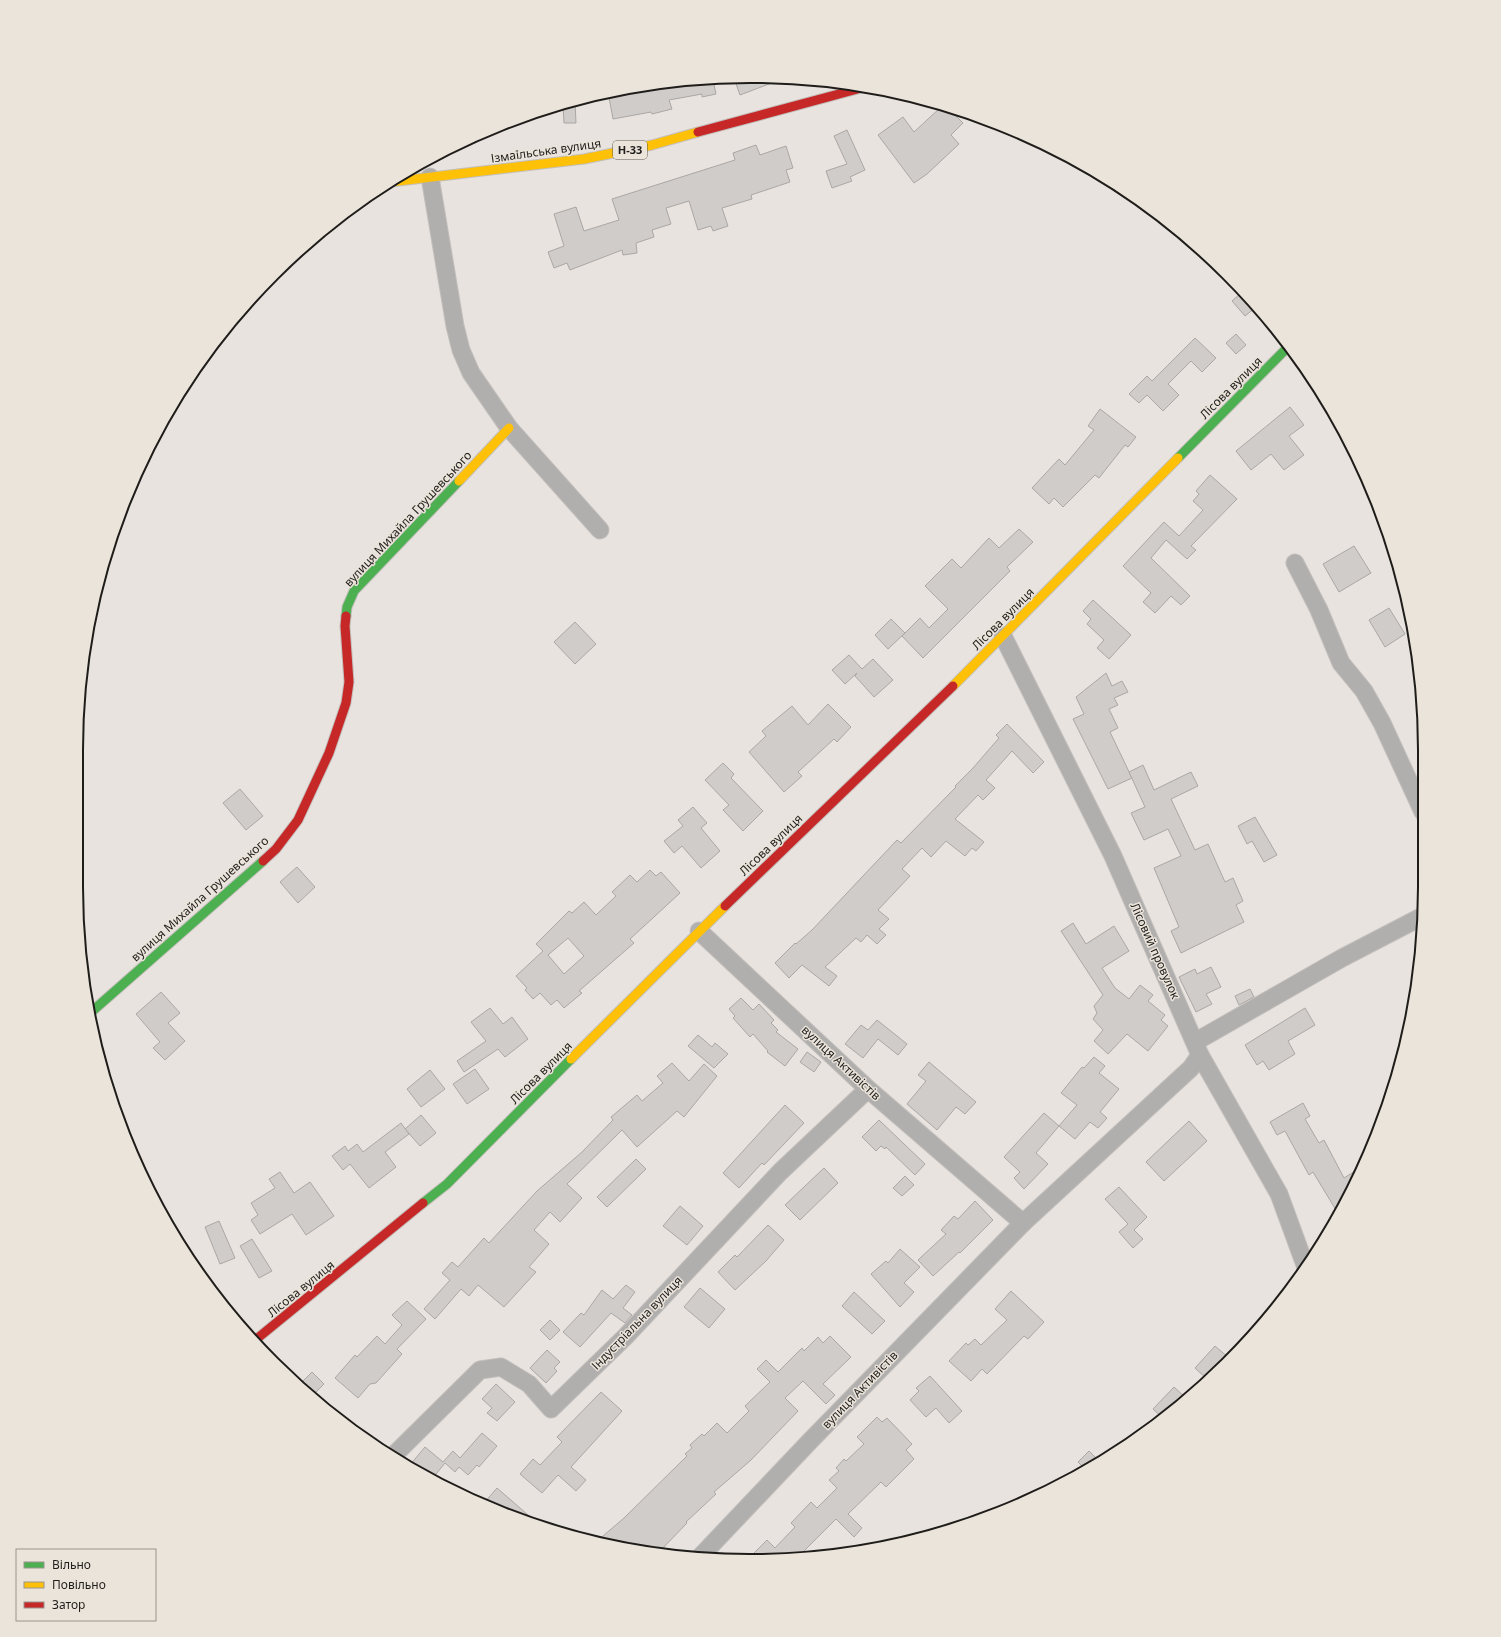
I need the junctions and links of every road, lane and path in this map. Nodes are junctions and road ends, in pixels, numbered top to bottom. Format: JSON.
{"nodes":[{"id":1,"x":850,"y":91,"type":"edge"},
{"id":2,"x":430,"y":177,"type":"junction"},
{"id":3,"x":404,"y":180,"type":"edge"},
{"id":4,"x":1285,"y":350,"type":"edge"},
{"id":5,"x":509,"y":428,"type":"junction"},
{"id":6,"x":600,"y":530,"type":"dead end"},
{"id":7,"x":1295,"y":563,"type":"dead end"},
{"id":8,"x":1003,"y":636,"type":"junction"},
{"id":9,"x":1418,"y":801,"type":"edge"},
{"id":10,"x":1417,"y":919,"type":"edge"},
{"id":11,"x":699,"y":930,"type":"junction"},
{"id":12,"x":95,"y":1009,"type":"edge"},
{"id":13,"x":1198,"y":1048,"type":"junction"},
{"id":14,"x":868,"y":1089,"type":"junction"},
{"id":15,"x":1023,"y":1224,"type":"junction"},
{"id":16,"x":1303,"y":1261,"type":"edge"},
{"id":17,"x":259,"y":1338,"type":"edge"},
{"id":18,"x":397,"y":1452,"type":"edge"},
{"id":19,"x":704,"y":1553,"type":"edge"}],
"edges":[{"from":1,"to":2,"type":"street","name":"Ізмаїльська вулиця","number":"Н-33"},
{"from":2,"to":3,"type":"street","name":"Ізмаїльська вулиця","number":"Н-33"},
{"from":2,"to":5,"type":"street"},
{"from":4,"to":8,"type":"street","name":"Лісова вулиця"},
{"from":5,"to":6,"type":"street"},
{"from":5,"to":12,"type":"street","name":"вулиця Михайла Грушевського"},
{"from":7,"to":9,"type":"street"},
{"from":8,"to":11,"type":"street","name":"Лісова вулиця"},
{"from":8,"to":13,"type":"street","name":"Лісовий провулок"},
{"from":10,"to":13,"type":"street"},
{"from":11,"to":14,"type":"street","name":"вулиця Активістів"},
{"from":11,"to":17,"type":"street","name":"Лісова вулиця"},
{"from":13,"to":15,"type":"street","name":"вулиця Активістів"},
{"from":13,"to":16,"type":"street","name":"Лісовий провулок"},
{"from":14,"to":15,"type":"street","name":"вулиця Активістів"},
{"from":14,"to":18,"type":"street","name":"Індустріальна вулиця"},
{"from":15,"to":19,"type":"street","name":"вулиця Активістів"}]}
